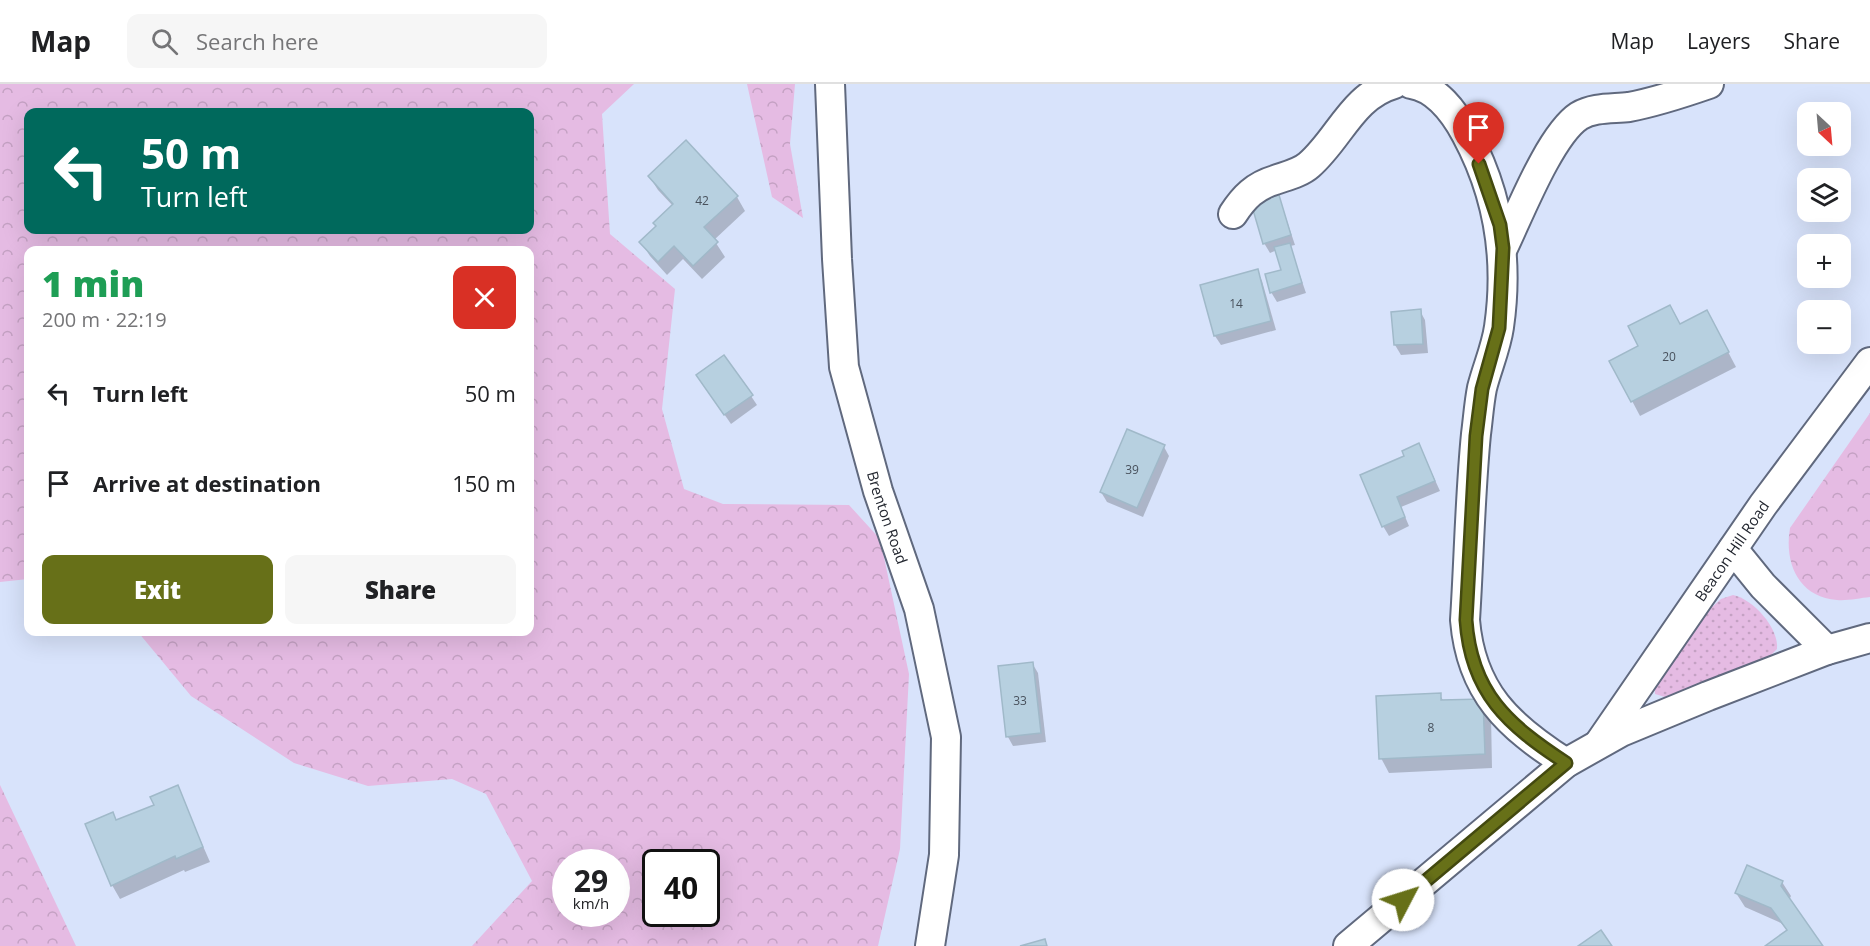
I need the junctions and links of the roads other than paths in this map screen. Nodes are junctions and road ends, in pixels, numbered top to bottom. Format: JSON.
{"nodes":[{"id":1,"x":830,"y":84,"type":"edge"},
{"id":2,"x":1395,"y":84,"type":"edge"},
{"id":3,"x":1411,"y":84,"type":"edge"},
{"id":4,"x":1709,"y":84,"type":"edge"},
{"id":5,"x":1233,"y":214,"type":"dead end"},
{"id":6,"x":1503,"y":248,"type":"junction"},
{"id":7,"x":1870,"y":362,"type":"edge"},
{"id":8,"x":1732,"y":549,"type":"junction"},
{"id":9,"x":1870,"y":638,"type":"edge"},
{"id":10,"x":1827,"y":650,"type":"junction"},
{"id":11,"x":1599,"y":744,"type":"junction"},
{"id":12,"x":1566,"y":763,"type":"junction"},
{"id":13,"x":930,"y":946,"type":"edge"},
{"id":14,"x":1348,"y":946,"type":"edge"}],
"edges":[{"from":1,"to":13,"type":"street","name":"Brenton Road"},
{"from":2,"to":5,"type":"street"},
{"from":3,"to":6,"type":"street"},
{"from":4,"to":6,"type":"street"},
{"from":6,"to":12,"type":"street"},
{"from":7,"to":8,"type":"street","name":"Beacon Hill Road"},
{"from":8,"to":10,"type":"street"},
{"from":8,"to":11,"type":"street","name":"Beacon Hill Road"},
{"from":9,"to":10,"type":"street","name":"Beacon Hill Road"},
{"from":10,"to":11,"type":"street","name":"Beacon Hill Road"},
{"from":11,"to":12,"type":"street","name":"Beacon Hill Road"},
{"from":12,"to":14,"type":"street","name":"Beacon Hill Road"}]}
